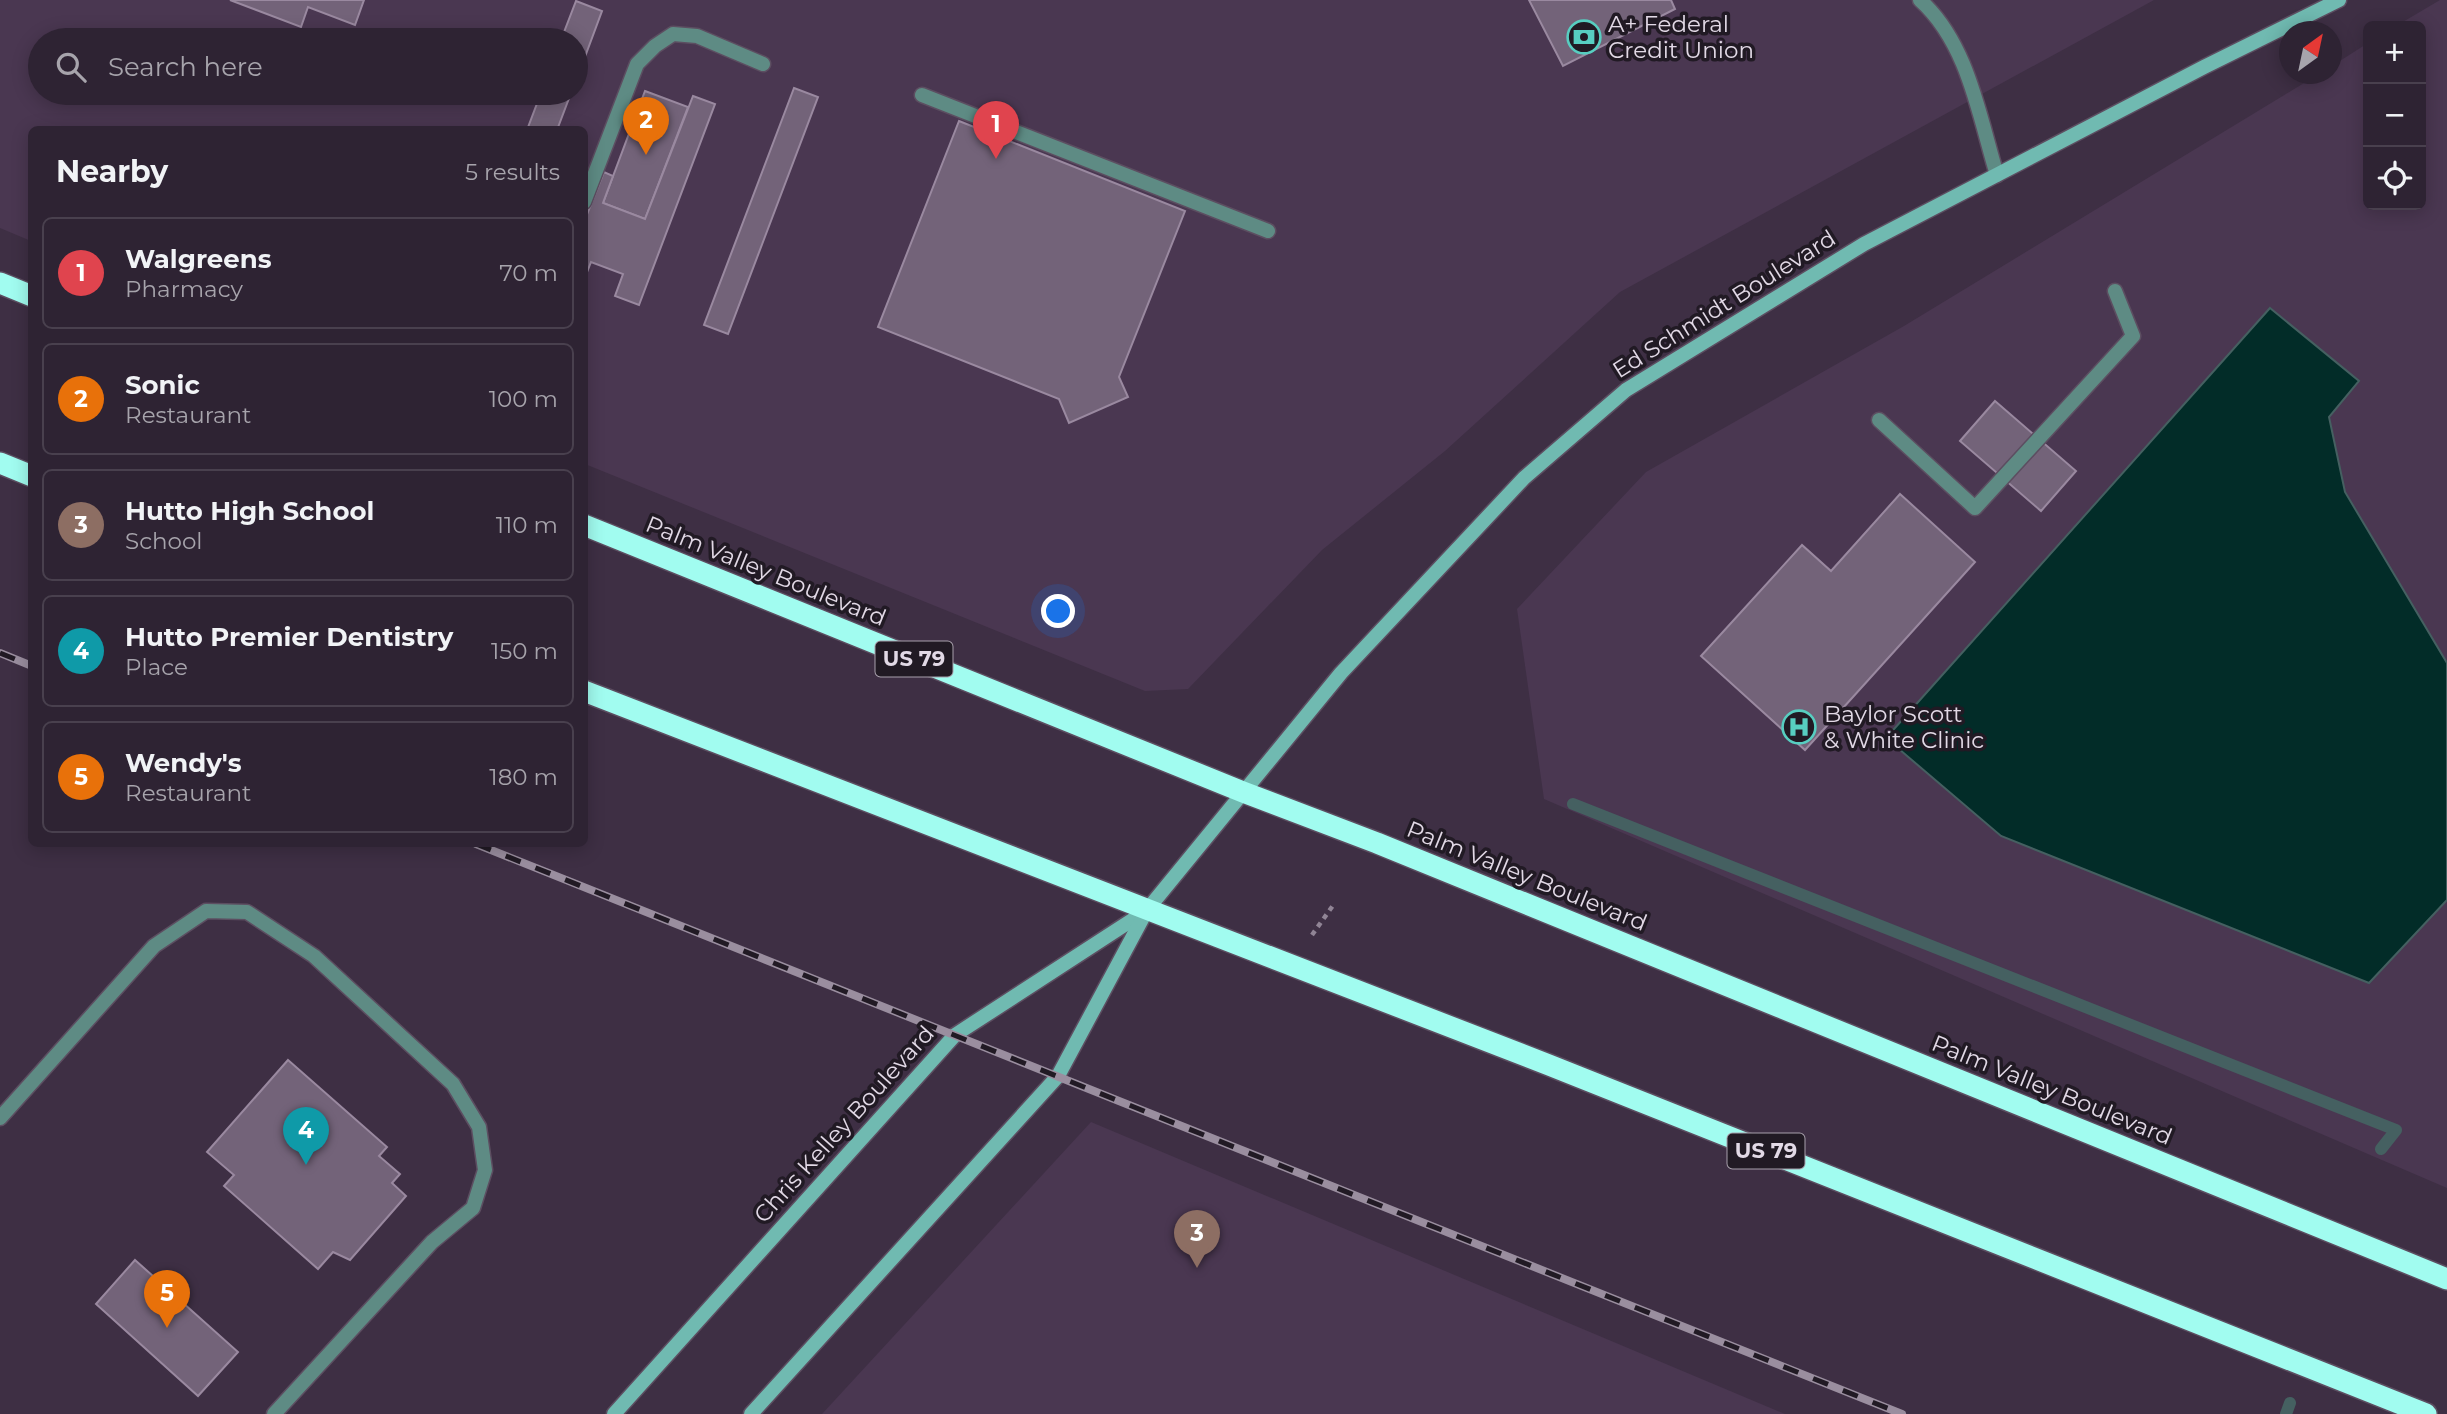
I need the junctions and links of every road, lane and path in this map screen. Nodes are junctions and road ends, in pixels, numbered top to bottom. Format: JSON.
{"nodes":[{"id":1,"x":1920,"y":0,"type":"edge"},
{"id":2,"x":2339,"y":0,"type":"edge"},
{"id":3,"x":763,"y":64,"type":"dead end"},
{"id":4,"x":922,"y":96,"type":"dead end"},
{"id":5,"x":1997,"y":175,"type":"junction"},
{"id":6,"x":588,"y":192,"type":"edge"},
{"id":7,"x":1268,"y":231,"type":"dead end"},
{"id":8,"x":0,"y":283,"type":"edge"},
{"id":9,"x":2115,"y":291,"type":"dead end"},
{"id":10,"x":28,"y":294,"type":"edge"},
{"id":11,"x":1879,"y":420,"type":"dead end"},
{"id":12,"x":0,"y":463,"type":"edge"},
{"id":13,"x":28,"y":474,"type":"edge"},
{"id":14,"x":588,"y":527,"type":"edge"},
{"id":15,"x":588,"y":693,"type":"edge"},
{"id":16,"x":1243,"y":792,"type":"junction"},
{"id":17,"x":1334,"y":904,"type":"dead end"},
{"id":18,"x":1147,"y":910,"type":"junction"},
{"id":19,"x":1312,"y":935,"type":"dead end"},
{"id":20,"x":0,"y":1118,"type":"edge"},
{"id":21,"x":2447,"y":1279,"type":"edge"},
{"id":22,"x":274,"y":1414,"type":"edge"},
{"id":23,"x":614,"y":1414,"type":"edge"},
{"id":24,"x":751,"y":1414,"type":"edge"},
{"id":25,"x":2426,"y":1414,"type":"edge"}],
"edges":[{"from":1,"to":5,"type":"lane"},
{"from":2,"to":5,"type":"main road","name":"Ed Schmidt Boulevard"},
{"from":3,"to":6,"type":"lane"},
{"from":4,"to":7,"type":"lane"},
{"from":5,"to":16,"type":"main road","name":"Ed Schmidt Boulevard"},
{"from":8,"to":10,"type":"highway"},
{"from":9,"to":11,"type":"lane"},
{"from":12,"to":13,"type":"highway"},
{"from":14,"to":16,"type":"highway","name":"Palm Valley Boulevard","number":"US 79"},
{"from":15,"to":18,"type":"highway","number":"US 79"},
{"from":16,"to":18,"type":"main road","name":"Chris Kelley Boulevard"},
{"from":16,"to":21,"type":"highway","name":"Palm Valley Boulevard","number":"US 79"},
{"from":17,"to":19,"type":"path"},
{"from":18,"to":23,"type":"main road","name":"Chris Kelley Boulevard"},
{"from":18,"to":24,"type":"main road","name":"Chris Kelley Boulevard"},
{"from":18,"to":25,"type":"highway","number":"US 79"},
{"from":20,"to":22,"type":"lane"}]}
